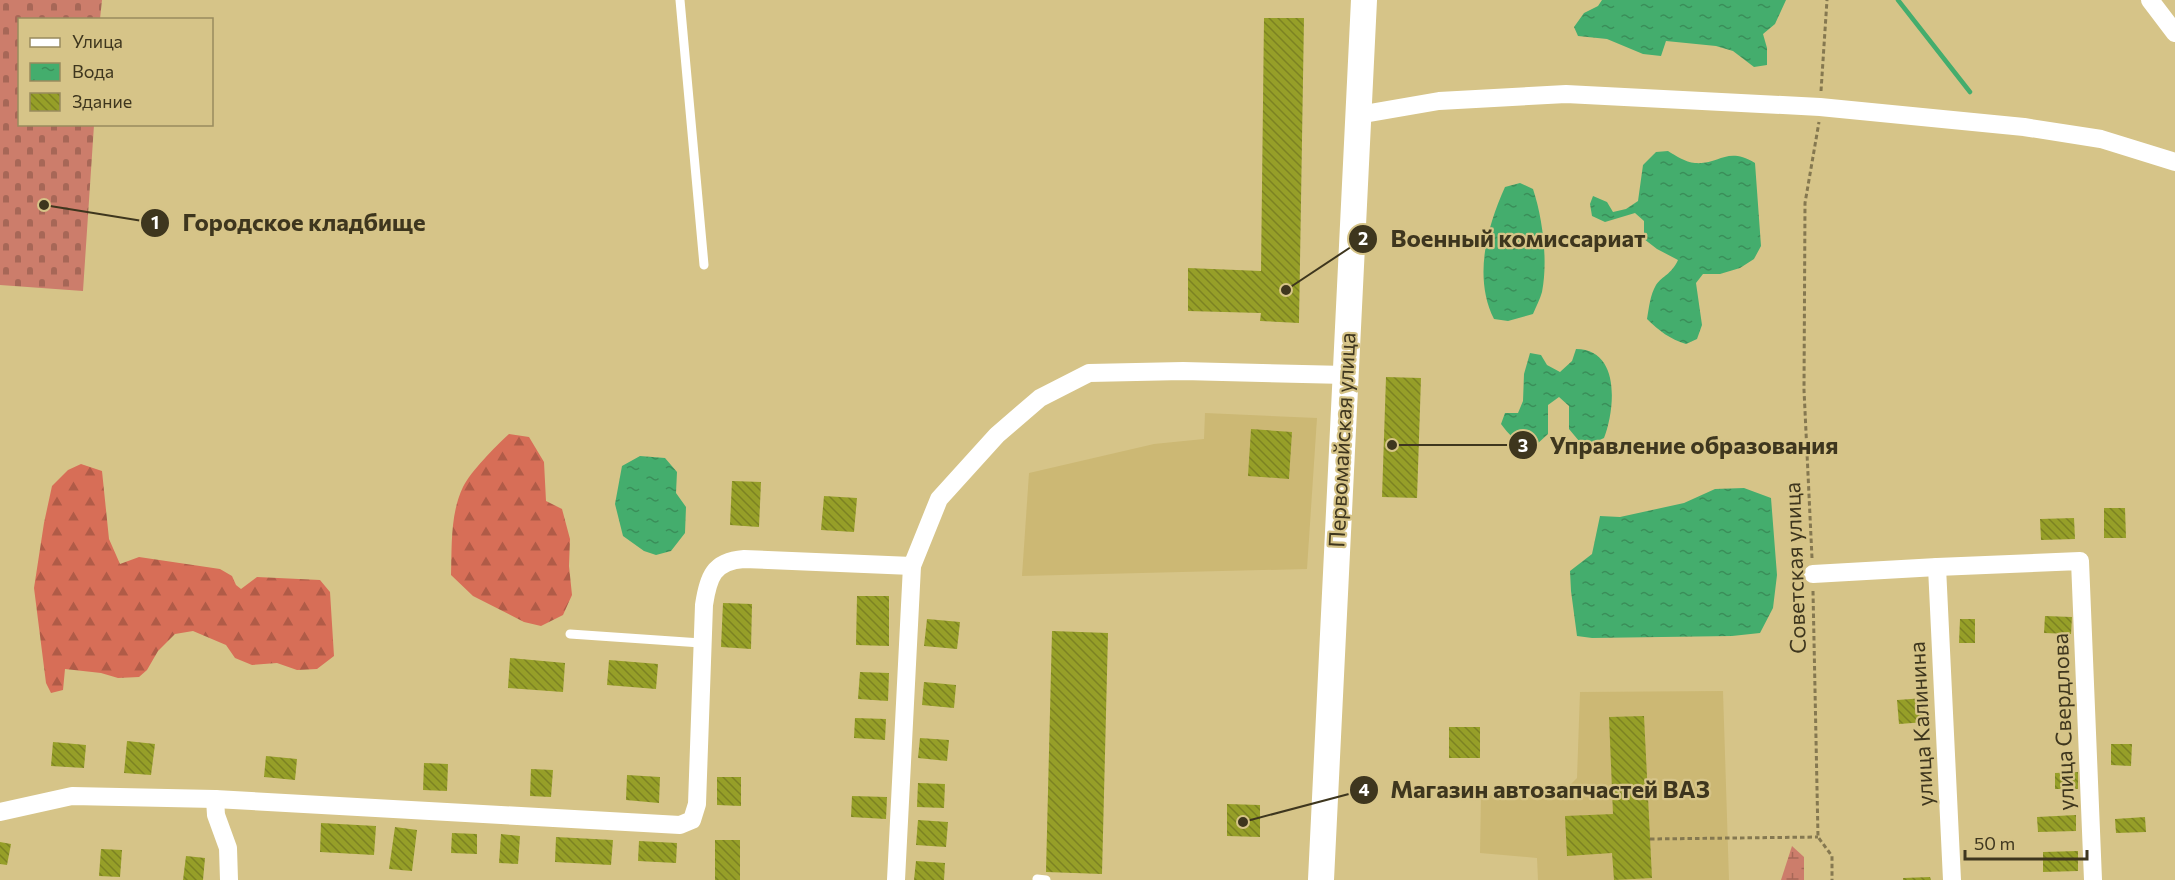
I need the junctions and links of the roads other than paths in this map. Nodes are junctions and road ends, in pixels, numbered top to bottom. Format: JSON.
{"nodes":[{"id":1,"x":680,"y":0,"type":"edge"},
{"id":2,"x":1364,"y":0,"type":"edge"},
{"id":3,"x":2150,"y":0,"type":"edge"},
{"id":4,"x":2175,"y":33,"type":"edge"},
{"id":5,"x":1358,"y":115,"type":"junction"},
{"id":6,"x":2175,"y":162,"type":"edge"},
{"id":7,"x":704,"y":265,"type":"dead end"},
{"id":8,"x":1346,"y":375,"type":"junction"},
{"id":9,"x":912,"y":566,"type":"junction"},
{"id":10,"x":1938,"y":567,"type":"junction"},
{"id":11,"x":1813,"y":574,"type":"road end"},
{"id":12,"x":570,"y":634,"type":"dead end"},
{"id":13,"x":701,"y":643,"type":"junction"},
{"id":14,"x":215,"y":799,"type":"junction"},
{"id":15,"x":0,"y":812,"type":"edge"},
{"id":16,"x":1036,"y":879,"type":"edge"},
{"id":17,"x":229,"y":880,"type":"edge"},
{"id":18,"x":896,"y":880,"type":"edge"},
{"id":19,"x":1046,"y":880,"type":"edge"},
{"id":20,"x":1321,"y":880,"type":"edge"},
{"id":21,"x":1952,"y":880,"type":"edge"},
{"id":22,"x":2093,"y":880,"type":"edge"}],
"edges":[{"from":1,"to":7,"type":"lane"},
{"from":2,"to":5,"type":"street","name":"Первомайская улица"},
{"from":3,"to":4,"type":"street"},
{"from":5,"to":6,"type":"street"},
{"from":5,"to":8,"type":"street","name":"Первомайская улица"},
{"from":8,"to":9,"type":"street"},
{"from":8,"to":20,"type":"street","name":"Первомайская улица"},
{"from":9,"to":13,"type":"street"},
{"from":9,"to":18,"type":"street"},
{"from":10,"to":11,"type":"street"},
{"from":10,"to":21,"type":"street","name":"улица Калинина"},
{"from":10,"to":22,"type":"street","name":"улица Свердлова"},
{"from":12,"to":13,"type":"lane"},
{"from":13,"to":14,"type":"street"},
{"from":14,"to":15,"type":"street"},
{"from":14,"to":17,"type":"street"},
{"from":16,"to":19,"type":"lane"}]}
